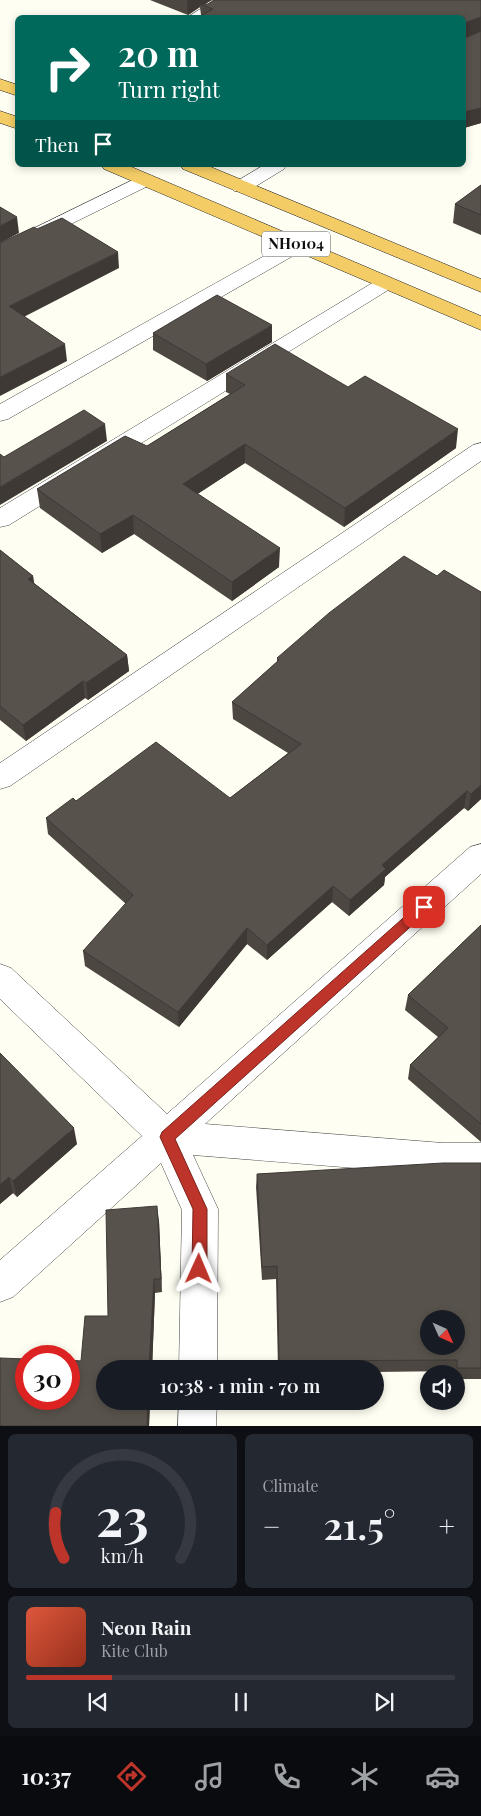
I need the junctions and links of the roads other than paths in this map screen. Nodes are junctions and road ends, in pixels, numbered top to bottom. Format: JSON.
{"nodes":[{"id":1,"x":227,"y":0,"type":"edge"},
{"id":2,"x":200,"y":15,"type":"edge"},
{"id":3,"x":0,"y":84,"type":"edge"},
{"id":4,"x":15,"y":90,"type":"edge"},
{"id":5,"x":0,"y":116,"type":"edge"},
{"id":6,"x":15,"y":123,"type":"edge"},
{"id":7,"x":116,"y":167,"type":"edge"},
{"id":8,"x":195,"y":167,"type":"edge"},
{"id":9,"x":274,"y":167,"type":"edge"},
{"id":10,"x":146,"y":180,"type":"junction"},
{"id":11,"x":242,"y":187,"type":"junction"},
{"id":12,"x":298,"y":245,"type":"junction"},
{"id":13,"x":0,"y":253,"type":"edge"},
{"id":14,"x":386,"y":283,"type":"junction"},
{"id":15,"x":481,"y":286,"type":"edge"},
{"id":16,"x":481,"y":324,"type":"edge"},
{"id":17,"x":0,"y":414,"type":"edge"},
{"id":18,"x":481,"y":450,"type":"edge"},
{"id":19,"x":0,"y":519,"type":"edge"},
{"id":20,"x":0,"y":778,"type":"edge"},
{"id":21,"x":481,"y":856,"type":"edge"},
{"id":22,"x":0,"y":978,"type":"edge"},
{"id":23,"x":167,"y":1137,"type":"junction"},
{"id":24,"x":481,"y":1159,"type":"edge"},
{"id":25,"x":0,"y":1284,"type":"edge"},
{"id":26,"x":198,"y":1360,"type":"edge"},
{"id":27,"x":198,"y":1410,"type":"edge"},
{"id":28,"x":197,"y":1426,"type":"edge"}],
"edges":[{"from":1,"to":2,"type":"street"},
{"from":3,"to":4,"type":"highway"},
{"from":5,"to":6,"type":"highway"},
{"from":7,"to":10,"type":"highway","number":"NH0104"},
{"from":8,"to":11,"type":"highway","number":"NH0104"},
{"from":9,"to":11,"type":"street"},
{"from":10,"to":12,"type":"highway","number":"NH0104"},
{"from":10,"to":13,"type":"street"},
{"from":11,"to":15,"type":"highway","number":"NH0104"},
{"from":12,"to":14,"type":"highway","number":"NH0104"},
{"from":12,"to":17,"type":"street"},
{"from":14,"to":16,"type":"highway","number":"NH0104"},
{"from":14,"to":19,"type":"street"},
{"from":18,"to":20,"type":"street"},
{"from":21,"to":23,"type":"street"},
{"from":22,"to":23,"type":"street"},
{"from":23,"to":24,"type":"street"},
{"from":23,"to":25,"type":"street"},
{"from":23,"to":26,"type":"street"},
{"from":27,"to":28,"type":"street"}]}
